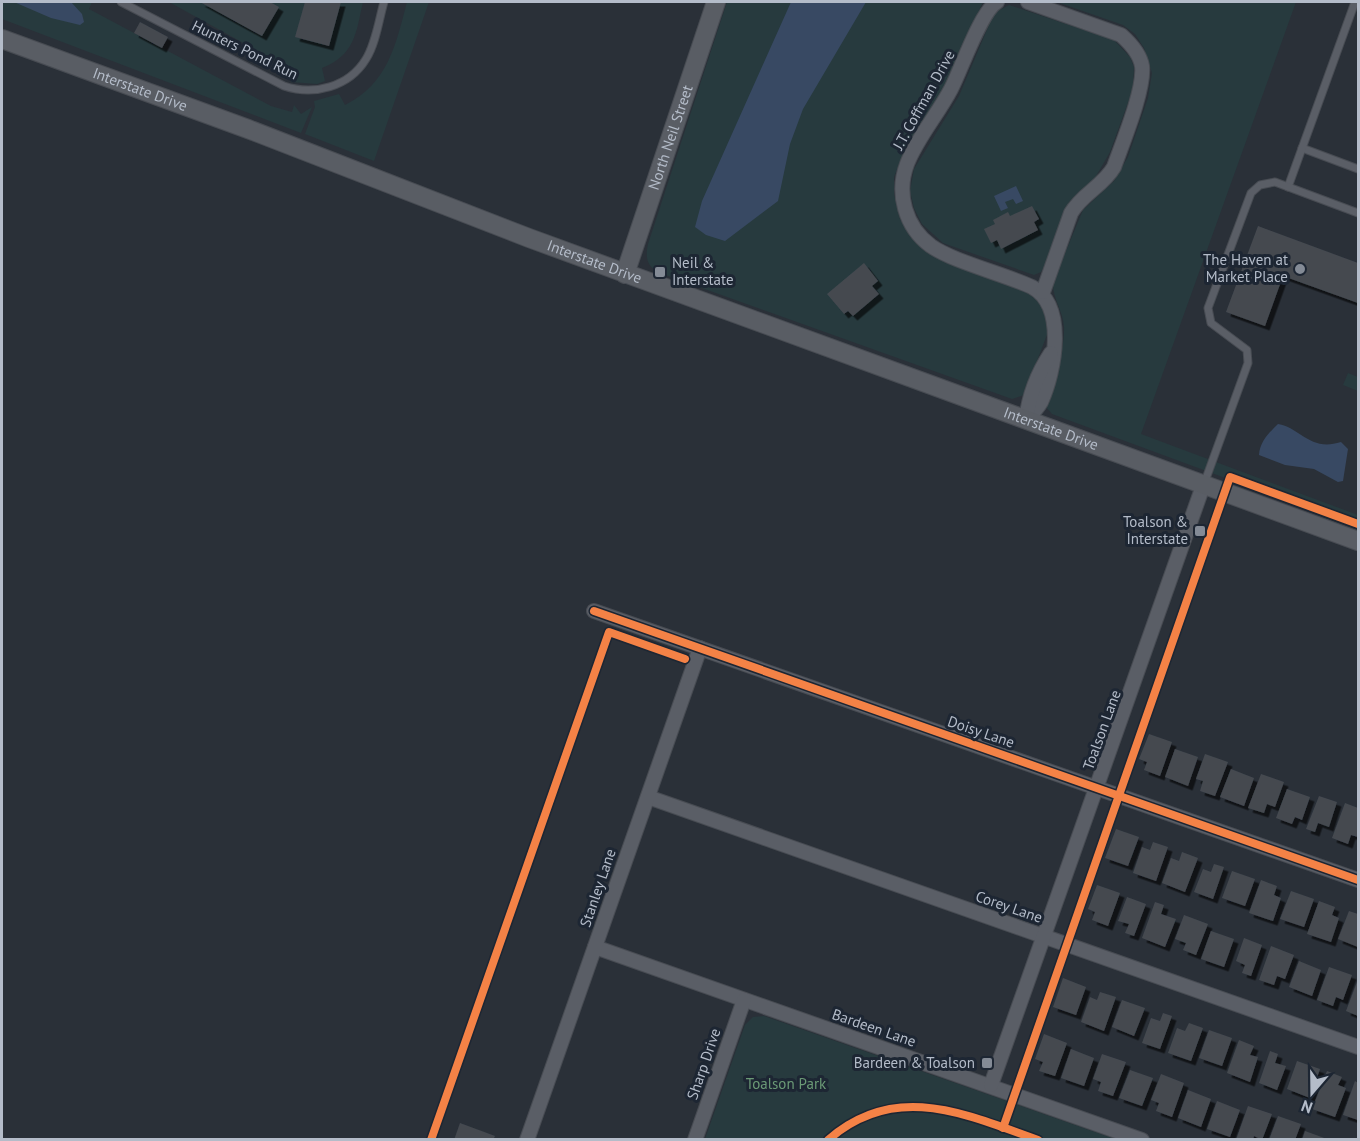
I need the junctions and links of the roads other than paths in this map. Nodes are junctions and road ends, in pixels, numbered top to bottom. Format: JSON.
{"nodes":[{"id":1,"x":121,"y":2,"type":"edge"},
{"id":2,"x":384,"y":2,"type":"edge"},
{"id":3,"x":716,"y":2,"type":"edge"},
{"id":4,"x":997,"y":2,"type":"edge"},
{"id":5,"x":1028,"y":2,"type":"edge"},
{"id":6,"x":1355,"y":2,"type":"edge"},
{"id":7,"x":2,"y":39,"type":"edge"},
{"id":8,"x":1302,"y":148,"type":"junction"},
{"id":9,"x":1359,"y":169,"type":"edge"},
{"id":10,"x":1288,"y":187,"type":"junction"},
{"id":11,"x":1359,"y":213,"type":"edge"},
{"id":12,"x":625,"y":274,"type":"junction"},
{"id":13,"x":1043,"y":292,"type":"junction"},
{"id":14,"x":1026,"y":420,"type":"junction"},
{"id":15,"x":1203,"y":486,"type":"junction"},
{"id":16,"x":1357,"y":537,"type":"edge"},
{"id":17,"x":594,"y":611,"type":"dead end"},
{"id":18,"x":700,"y":648,"type":"junction"},
{"id":19,"x":1096,"y":787,"type":"junction"},
{"id":20,"x":648,"y":796,"type":"junction"},
{"id":21,"x":1359,"y":880,"type":"edge"},
{"id":22,"x":1044,"y":936,"type":"junction"},
{"id":23,"x":595,"y":947,"type":"junction"},
{"id":24,"x":744,"y":1000,"type":"junction"},
{"id":25,"x":1359,"y":1047,"type":"edge"},
{"id":26,"x":991,"y":1085,"type":"junction"},
{"id":27,"x":527,"y":1140,"type":"edge"},
{"id":28,"x":695,"y":1140,"type":"edge"},
{"id":29,"x":1142,"y":1140,"type":"edge"}],
"edges":[{"from":1,"to":2,"type":"lane","name":"Hunters Pond Run"},
{"from":3,"to":12,"type":"main road","name":"North Neil Street"},
{"from":4,"to":13,"type":"street","name":"J.T. Coffman Drive"},
{"from":5,"to":13,"type":"street"},
{"from":6,"to":8,"type":"lane"},
{"from":7,"to":12,"type":"main road","name":"Interstate Drive"},
{"from":8,"to":9,"type":"lane"},
{"from":8,"to":10,"type":"lane"},
{"from":10,"to":11,"type":"lane"},
{"from":10,"to":15,"type":"lane"},
{"from":12,"to":14,"type":"main road","name":"Interstate Drive"},
{"from":13,"to":14,"type":"street"},
{"from":14,"to":15,"type":"main road","name":"Interstate Drive"},
{"from":15,"to":16,"type":"main road","name":"Interstate Drive"},
{"from":15,"to":19,"type":"street","name":"Toalson Lane"},
{"from":17,"to":18,"type":"street","name":"Doisy Lane"},
{"from":18,"to":19,"type":"street","name":"Doisy Lane"},
{"from":18,"to":20,"type":"street","name":"Stanley Lane"},
{"from":19,"to":21,"type":"street","name":"Doisy Lane"},
{"from":19,"to":22,"type":"street","name":"Toalson Lane"},
{"from":20,"to":22,"type":"street","name":"Corey Lane"},
{"from":20,"to":23,"type":"street","name":"Stanley Lane"},
{"from":22,"to":25,"type":"street","name":"Corey Lane"},
{"from":22,"to":26,"type":"street","name":"Toalson Lane"},
{"from":23,"to":24,"type":"street","name":"Bardeen Lane"},
{"from":23,"to":27,"type":"street","name":"Stanley Lane"},
{"from":24,"to":26,"type":"street","name":"Bardeen Lane"},
{"from":24,"to":28,"type":"street","name":"Sharp Drive"},
{"from":26,"to":29,"type":"street","name":"Bardeen Lane"}]}
